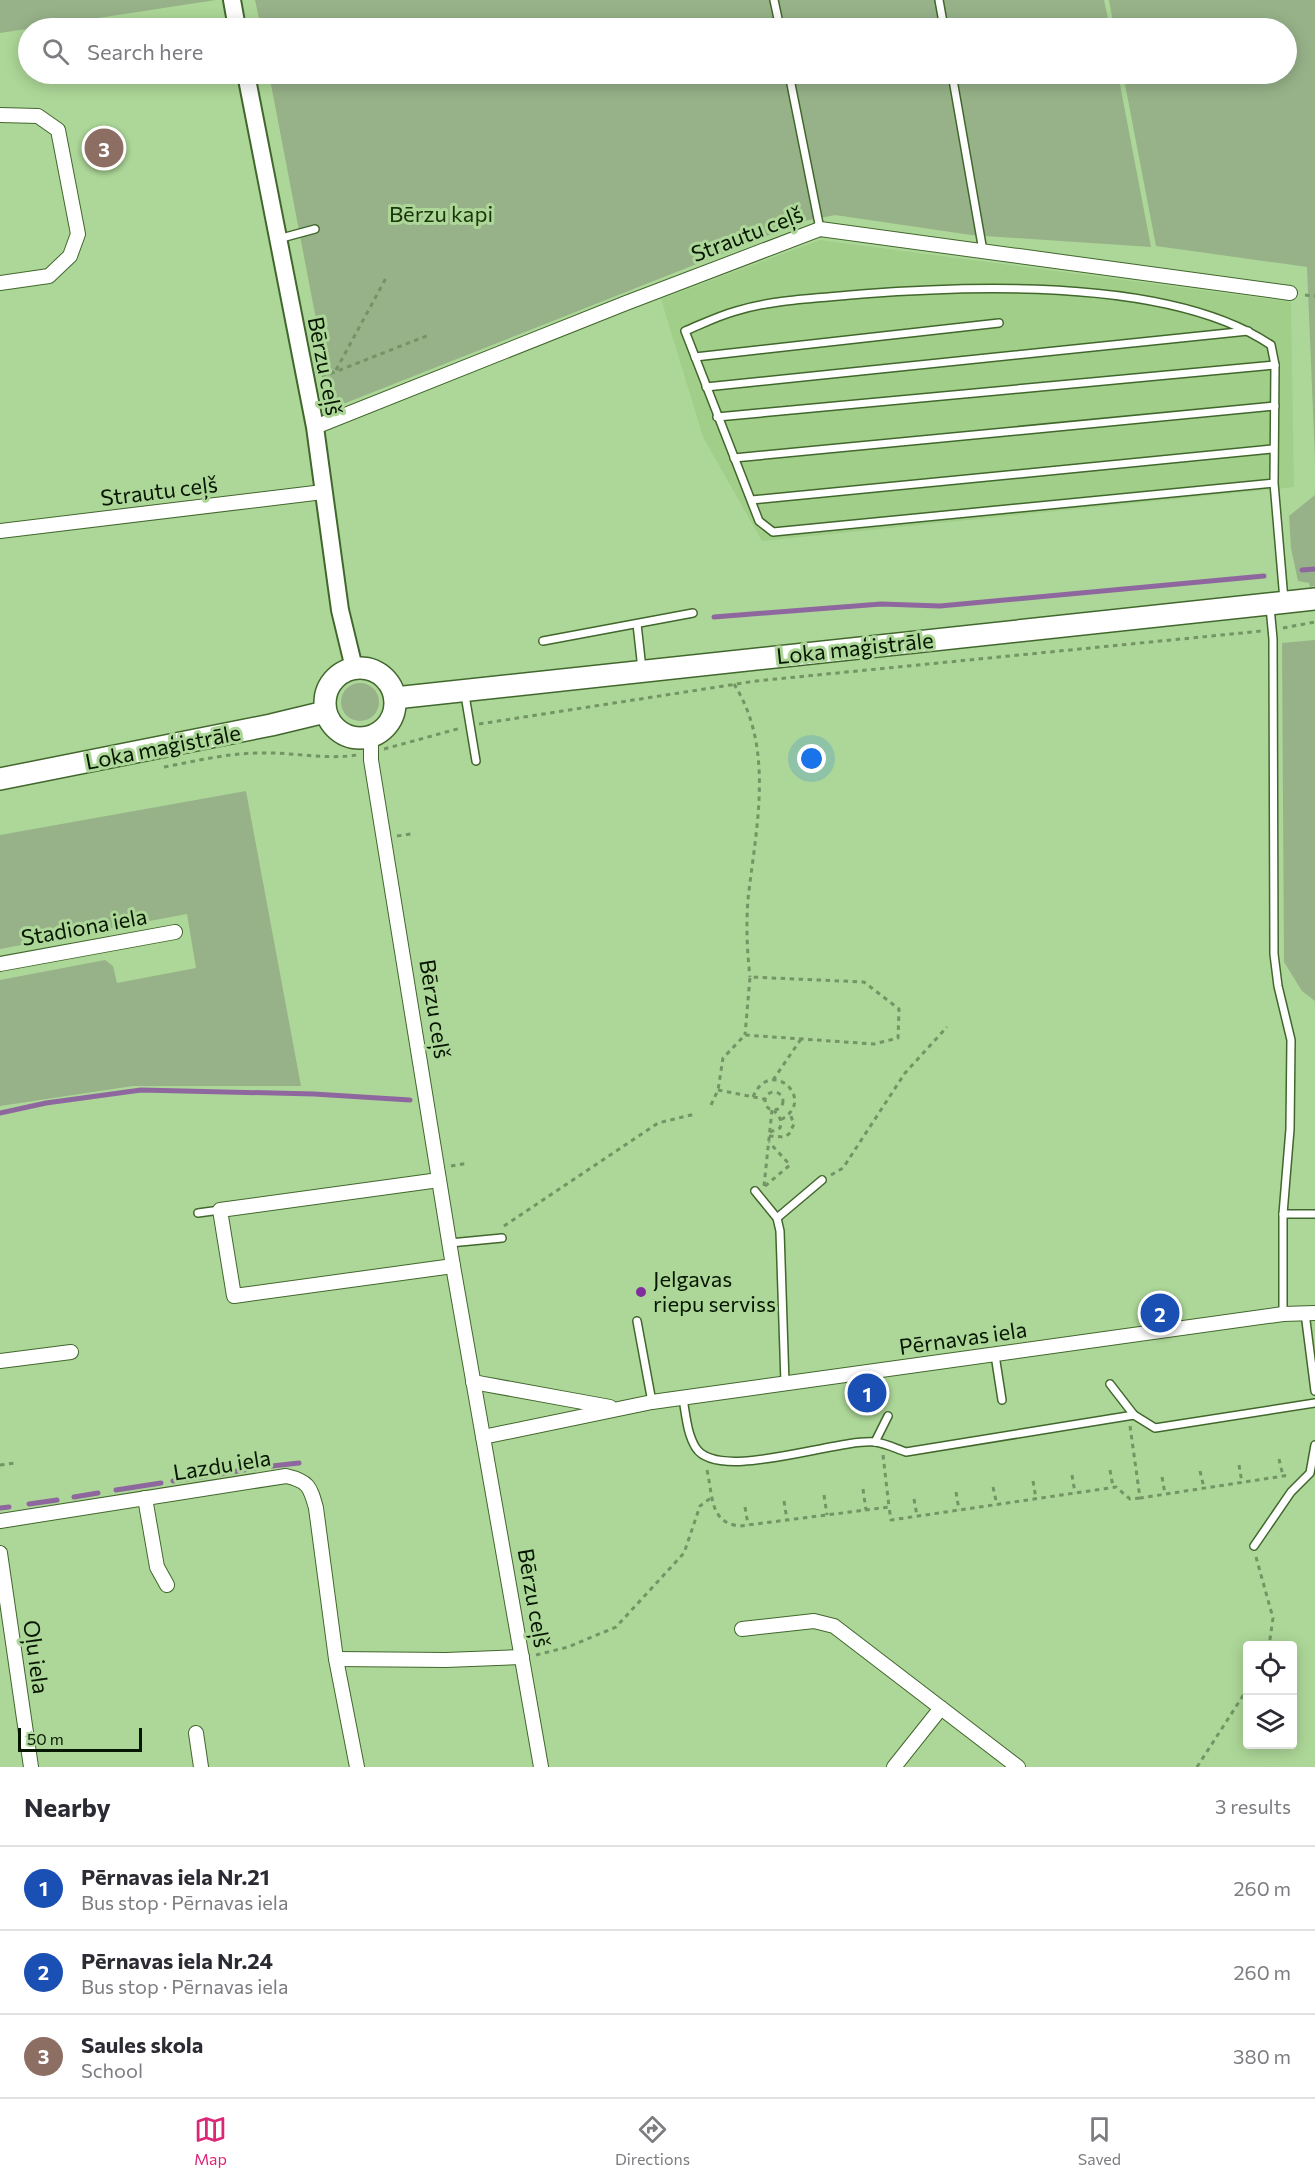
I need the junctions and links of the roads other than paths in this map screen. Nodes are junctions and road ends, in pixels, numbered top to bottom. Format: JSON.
{"nodes":[{"id":1,"x":232,"y":0,"type":"edge"},
{"id":2,"x":774,"y":0,"type":"edge"},
{"id":3,"x":939,"y":0,"type":"edge"},
{"id":4,"x":235,"y":18,"type":"edge"},
{"id":5,"x":778,"y":18,"type":"edge"},
{"id":6,"x":942,"y":18,"type":"edge"},
{"id":7,"x":248,"y":84,"type":"edge"},
{"id":8,"x":791,"y":84,"type":"edge"},
{"id":9,"x":954,"y":84,"type":"edge"},
{"id":10,"x":0,"y":115,"type":"edge"},
{"id":11,"x":315,"y":229,"type":"dead end"},
{"id":12,"x":820,"y":229,"type":"junction"},
{"id":13,"x":278,"y":239,"type":"junction"},
{"id":14,"x":984,"y":252,"type":"junction"},
{"id":15,"x":0,"y":283,"type":"edge"},
{"id":16,"x":1290,"y":293,"type":"dead end"},
{"id":17,"x":999,"y":323,"type":"dead end"},
{"id":18,"x":1251,"y":331,"type":"junction"},
{"id":19,"x":695,"y":357,"type":"junction"},
{"id":20,"x":1275,"y":365,"type":"junction"},
{"id":21,"x":706,"y":387,"type":"junction"},
{"id":22,"x":1275,"y":406,"type":"junction"},
{"id":23,"x":717,"y":417,"type":"junction"},
{"id":24,"x":315,"y":427,"type":"junction"},
{"id":25,"x":1274,"y":449,"type":"junction"},
{"id":26,"x":734,"y":458,"type":"junction"},
{"id":27,"x":1274,"y":483,"type":"junction"},
{"id":28,"x":323,"y":492,"type":"junction"},
{"id":29,"x":753,"y":500,"type":"junction"},
{"id":30,"x":0,"y":531,"type":"edge"},
{"id":31,"x":1315,"y":599,"type":"edge"},
{"id":32,"x":1277,"y":603,"type":"junction"},
{"id":33,"x":693,"y":613,"type":"dead end"},
{"id":34,"x":637,"y":624,"type":"junction"},
{"id":35,"x":543,"y":640,"type":"dead end"},
{"id":36,"x":354,"y":668,"type":"junction"},
{"id":37,"x":643,"y":670,"type":"junction"},
{"id":38,"x":464,"y":689,"type":"junction"},
{"id":39,"x":395,"y":698,"type":"junction"},
{"id":40,"x":325,"y":712,"type":"junction"},
{"id":41,"x":371,"y":750,"type":"junction"},
{"id":42,"x":476,"y":761,"type":"dead end"},
{"id":43,"x":0,"y":779,"type":"edge"},
{"id":44,"x":175,"y":932,"type":"dead end"},
{"id":45,"x":0,"y":964,"type":"edge"},
{"id":46,"x":439,"y":1180,"type":"junction"},
{"id":47,"x":822,"y":1180,"type":"road end"},
{"id":48,"x":756,"y":1193,"type":"road end"},
{"id":49,"x":220,"y":1210,"type":"junction"},
{"id":50,"x":198,"y":1213,"type":"dead end"},
{"id":51,"x":1283,"y":1214,"type":"junction"},
{"id":52,"x":1315,"y":1214,"type":"edge"},
{"id":53,"x":777,"y":1218,"type":"junction"},
{"id":54,"x":502,"y":1238,"type":"dead end"},
{"id":55,"x":450,"y":1243,"type":"junction"},
{"id":56,"x":453,"y":1266,"type":"junction"},
{"id":57,"x":1310,"y":1313,"type":"edge"},
{"id":58,"x":1283,"y":1314,"type":"junction"},
{"id":59,"x":637,"y":1321,"type":"dead end"},
{"id":60,"x":71,"y":1352,"type":"dead end"},
{"id":61,"x":995,"y":1355,"type":"junction"},
{"id":62,"x":0,"y":1361,"type":"edge"},
{"id":63,"x":473,"y":1382,"type":"junction"},
{"id":64,"x":785,"y":1383,"type":"junction"},
{"id":65,"x":1110,"y":1384,"type":"dead end"},
{"id":66,"x":1315,"y":1391,"type":"edge"},
{"id":67,"x":683,"y":1399,"type":"junction"},
{"id":68,"x":1002,"y":1400,"type":"dead end"},
{"id":69,"x":652,"y":1402,"type":"junction"},
{"id":70,"x":1315,"y":1403,"type":"edge"},
{"id":71,"x":617,"y":1408,"type":"junction"},
{"id":72,"x":888,"y":1416,"type":"dead end"},
{"id":73,"x":1131,"y":1416,"type":"junction"},
{"id":74,"x":483,"y":1437,"type":"junction"},
{"id":75,"x":878,"y":1443,"type":"junction"},
{"id":76,"x":1315,"y":1445,"type":"edge"},
{"id":77,"x":145,"y":1498,"type":"junction"},
{"id":78,"x":0,"y":1521,"type":"edge"},
{"id":79,"x":1254,"y":1546,"type":"road end"},
{"id":80,"x":0,"y":1553,"type":"edge"},
{"id":81,"x":168,"y":1585,"type":"dead end"},
{"id":82,"x":742,"y":1629,"type":"dead end"},
{"id":83,"x":522,"y":1657,"type":"junction"},
{"id":84,"x":336,"y":1659,"type":"junction"},
{"id":85,"x":940,"y":1708,"type":"junction"},
{"id":86,"x":196,"y":1733,"type":"dead end"},
{"id":87,"x":31,"y":1767,"type":"edge"},
{"id":88,"x":201,"y":1767,"type":"edge"},
{"id":89,"x":357,"y":1767,"type":"edge"},
{"id":90,"x":542,"y":1767,"type":"edge"},
{"id":91,"x":894,"y":1767,"type":"edge"},
{"id":92,"x":1018,"y":1767,"type":"edge"}],
"edges":[{"from":1,"to":4,"type":"street"},
{"from":2,"to":5,"type":"lane"},
{"from":3,"to":6,"type":"lane"},
{"from":7,"to":13,"type":"street","name":"Bērzu ceļš"},
{"from":8,"to":12,"type":"lane"},
{"from":9,"to":14,"type":"lane"},
{"from":10,"to":15,"type":"street"},
{"from":11,"to":13,"type":"lane"},
{"from":12,"to":14,"type":"street","name":"Strautu ceļš"},
{"from":12,"to":24,"type":"street","name":"Strautu ceļš"},
{"from":13,"to":24,"type":"street","name":"Bērzu ceļš"},
{"from":14,"to":16,"type":"street","name":"Strautu ceļš"},
{"from":17,"to":19,"type":"lane"},
{"from":18,"to":19,"type":"lane"},
{"from":18,"to":20,"type":"lane"},
{"from":18,"to":21,"type":"lane"},
{"from":19,"to":21,"type":"lane"},
{"from":20,"to":22,"type":"lane"},
{"from":20,"to":23,"type":"lane"},
{"from":21,"to":23,"type":"lane"},
{"from":22,"to":25,"type":"lane"},
{"from":22,"to":26,"type":"lane"},
{"from":23,"to":26,"type":"lane"},
{"from":24,"to":28,"type":"street","name":"Bērzu ceļš"},
{"from":25,"to":27,"type":"lane"},
{"from":25,"to":29,"type":"lane"},
{"from":26,"to":29,"type":"lane"},
{"from":27,"to":29,"type":"lane"},
{"from":27,"to":32,"type":"lane"},
{"from":28,"to":30,"type":"street","name":"Strautu ceļš"},
{"from":28,"to":36,"type":"street","name":"Bērzu ceļš"},
{"from":31,"to":32,"type":"main road","name":"Loka maģistrāle"},
{"from":32,"to":37,"type":"main road","name":"Loka maģistrāle"},
{"from":32,"to":51,"type":"lane"},
{"from":33,"to":34,"type":"lane"},
{"from":34,"to":35,"type":"lane"},
{"from":34,"to":37,"type":"lane"},
{"from":36,"to":39,"type":"main road"},
{"from":36,"to":40,"type":"main road"},
{"from":37,"to":38,"type":"main road","name":"Loka maģistrāle"},
{"from":38,"to":39,"type":"main road","name":"Loka maģistrāle"},
{"from":38,"to":42,"type":"lane"},
{"from":39,"to":41,"type":"main road"},
{"from":40,"to":41,"type":"main road"},
{"from":40,"to":43,"type":"main road","name":"Loka maģistrāle"},
{"from":41,"to":46,"type":"street","name":"Bērzu ceļš"},
{"from":44,"to":45,"type":"street","name":"Stadiona iela"},
{"from":46,"to":49,"type":"street"},
{"from":46,"to":55,"type":"street","name":"Bērzu ceļš"},
{"from":47,"to":53,"type":"lane"},
{"from":48,"to":53,"type":"lane"},
{"from":49,"to":50,"type":"lane"},
{"from":49,"to":56,"type":"street"},
{"from":51,"to":52,"type":"lane"},
{"from":51,"to":58,"type":"lane"},
{"from":53,"to":64,"type":"lane"},
{"from":54,"to":55,"type":"lane"},
{"from":55,"to":56,"type":"street","name":"Bērzu ceļš"},
{"from":56,"to":63,"type":"street","name":"Bērzu ceļš"},
{"from":57,"to":58,"type":"street","name":"Pērnavas iela"},
{"from":57,"to":66,"type":"lane"},
{"from":58,"to":61,"type":"street","name":"Pērnavas iela"},
{"from":59,"to":69,"type":"lane"},
{"from":60,"to":62,"type":"street"},
{"from":61,"to":64,"type":"street","name":"Pērnavas iela"},
{"from":61,"to":68,"type":"lane"},
{"from":63,"to":71,"type":"street"},
{"from":63,"to":74,"type":"street","name":"Bērzu ceļš"},
{"from":64,"to":67,"type":"street","name":"Pērnavas iela"},
{"from":65,"to":73,"type":"lane"},
{"from":67,"to":69,"type":"street","name":"Pērnavas iela"},
{"from":67,"to":75,"type":"lane"},
{"from":69,"to":71,"type":"street","name":"Pērnavas iela"},
{"from":70,"to":73,"type":"lane"},
{"from":71,"to":74,"type":"street","name":"Pērnavas iela"},
{"from":72,"to":75,"type":"lane"},
{"from":73,"to":75,"type":"lane"},
{"from":74,"to":83,"type":"street","name":"Bērzu ceļš"},
{"from":76,"to":79,"type":"lane"},
{"from":77,"to":78,"type":"street","name":"Lazdu iela"},
{"from":77,"to":81,"type":"street"},
{"from":77,"to":84,"type":"street","name":"Lazdu iela"},
{"from":80,"to":87,"type":"street","name":"Oļu iela"},
{"from":82,"to":85,"type":"street"},
{"from":83,"to":84,"type":"street"},
{"from":83,"to":90,"type":"street","name":"Bērzu ceļš"},
{"from":84,"to":89,"type":"street","name":"Lazdu iela"},
{"from":85,"to":91,"type":"street"},
{"from":85,"to":92,"type":"street"},
{"from":86,"to":88,"type":"street"}]}
